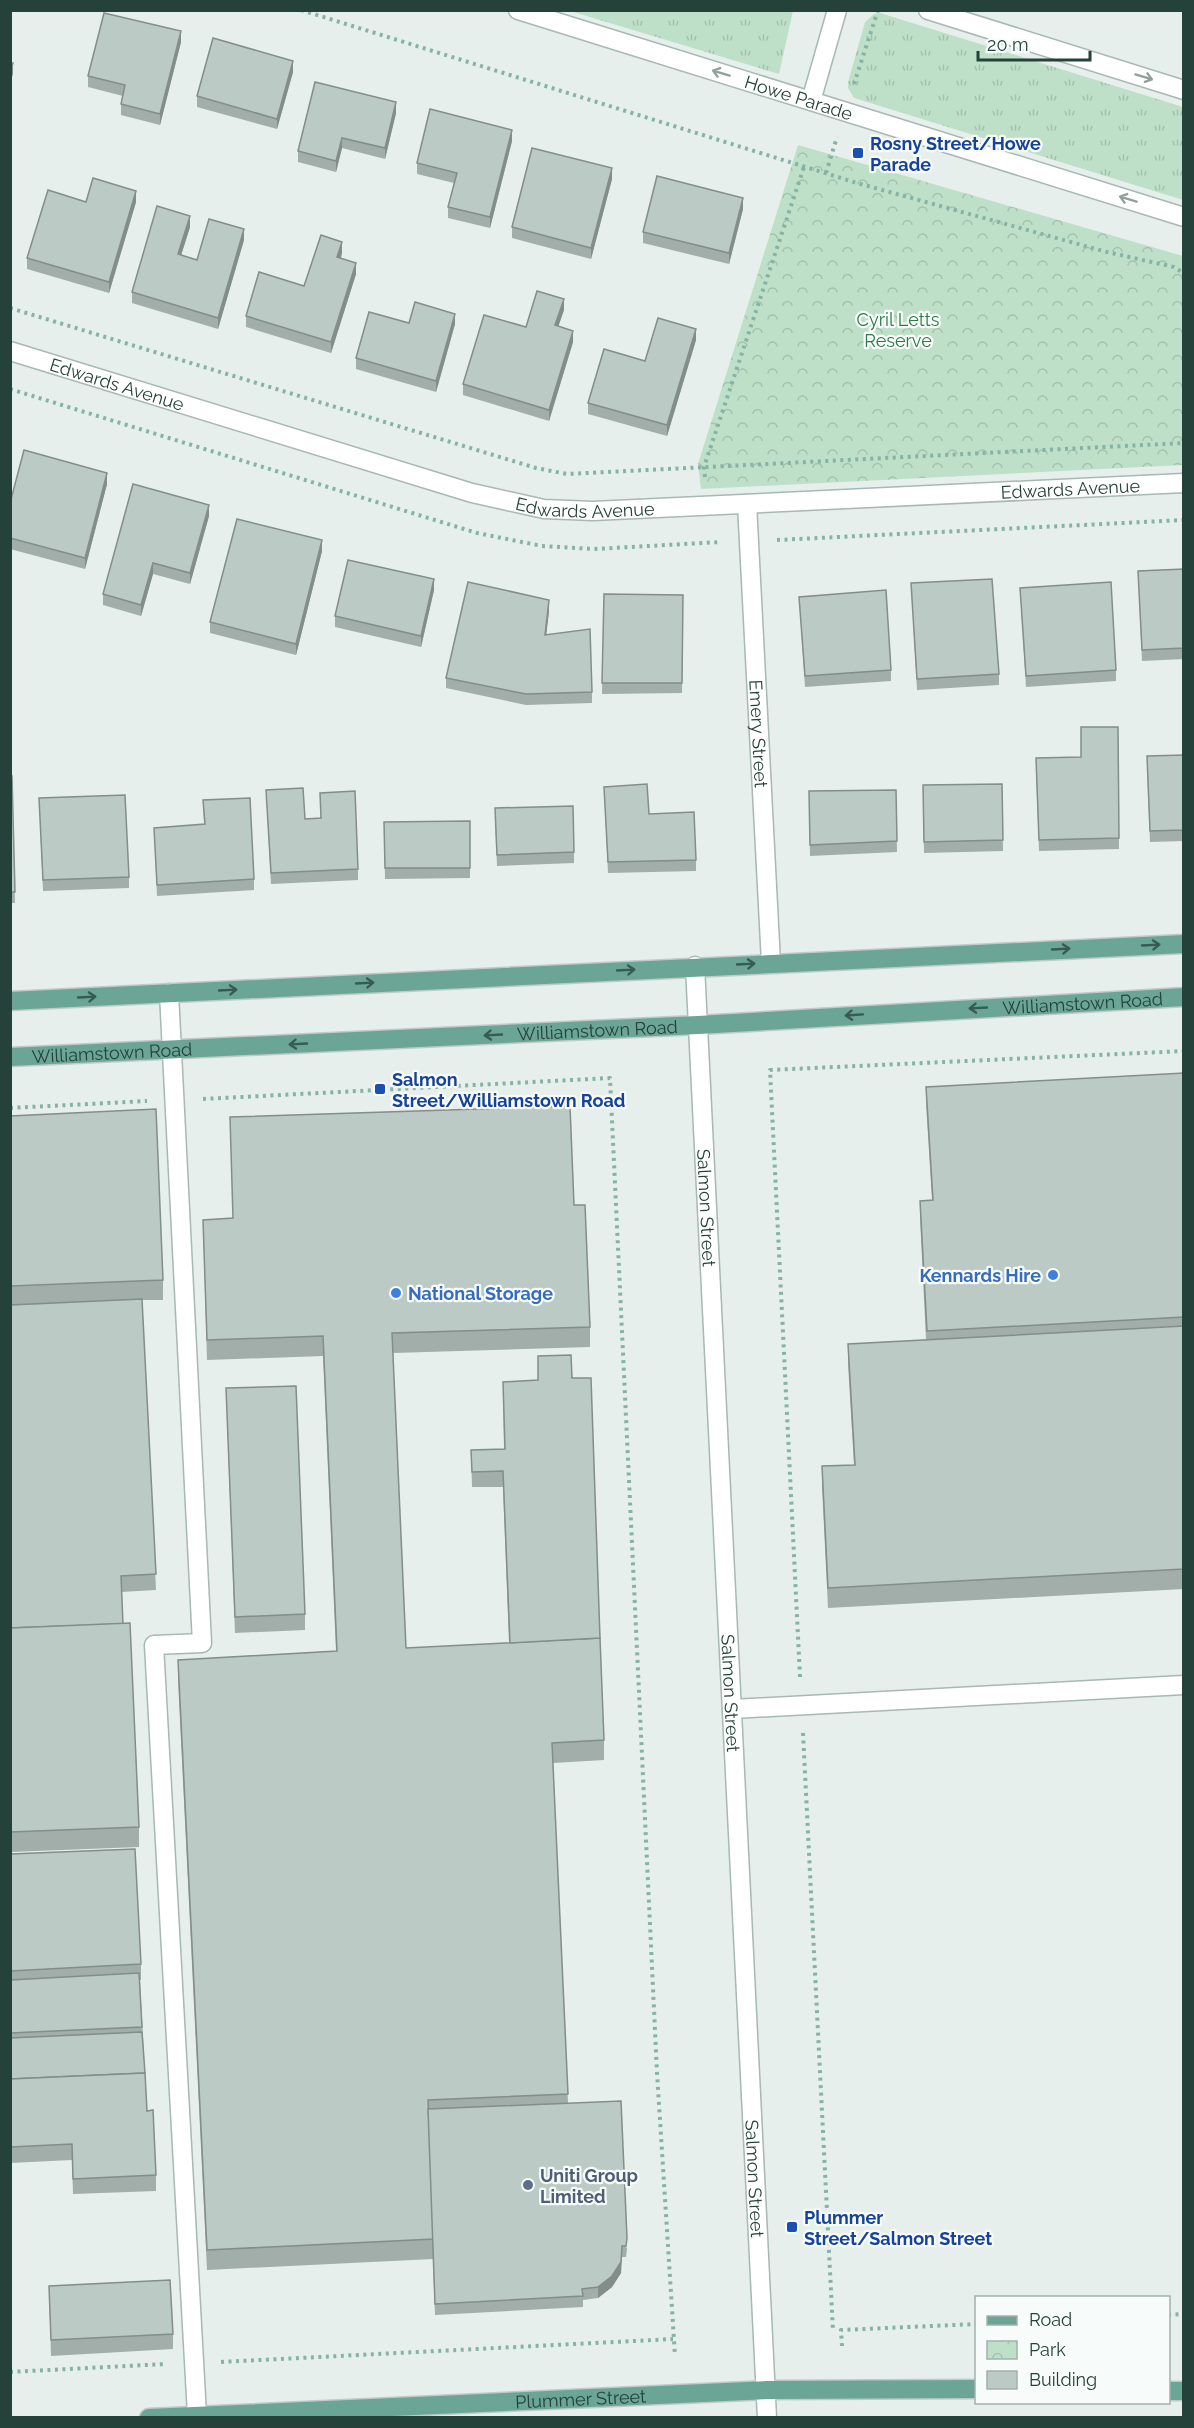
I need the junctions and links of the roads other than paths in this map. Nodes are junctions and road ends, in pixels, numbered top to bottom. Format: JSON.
{"nodes":[{"id":1,"x":518,"y":10,"type":"edge"},
{"id":2,"x":837,"y":10,"type":"edge"},
{"id":3,"x":928,"y":10,"type":"edge"},
{"id":4,"x":1184,"y":90,"type":"edge"},
{"id":5,"x":811,"y":101,"type":"junction"},
{"id":6,"x":1184,"y":217,"type":"edge"},
{"id":7,"x":10,"y":351,"type":"edge"},
{"id":8,"x":1184,"y":483,"type":"edge"},
{"id":9,"x":747,"y":504,"type":"junction"},
{"id":10,"x":1184,"y":944,"type":"edge"},
{"id":11,"x":771,"y":963,"type":"junction"},
{"id":12,"x":695,"y":966,"type":"junction"},
{"id":13,"x":169,"y":993,"type":"junction"},
{"id":14,"x":1184,"y":997,"type":"edge"},
{"id":15,"x":10,"y":1001,"type":"edge"},
{"id":16,"x":698,"y":1025,"type":"junction"},
{"id":17,"x":173,"y":1050,"type":"junction"},
{"id":18,"x":10,"y":1057,"type":"edge"},
{"id":19,"x":1184,"y":1685,"type":"edge"},
{"id":20,"x":733,"y":1710,"type":"junction"},
{"id":21,"x":975,"y":2389,"type":"edge"},
{"id":22,"x":767,"y":2390,"type":"junction"},
{"id":23,"x":197,"y":2415,"type":"junction"},
{"id":24,"x":149,"y":2418,"type":"edge"},
{"id":25,"x":767,"y":2418,"type":"edge"}],
"edges":[{"from":5,"to":1,"type":"street","name":"Howe Parade","one_way":true},
{"from":2,"to":5,"type":"street"},
{"from":3,"to":4,"type":"street","one_way":true},
{"from":6,"to":5,"type":"street","name":"Howe Parade","one_way":true},
{"from":7,"to":9,"type":"street","name":"Edwards Avenue"},
{"from":8,"to":9,"type":"street","name":"Edwards Avenue"},
{"from":9,"to":11,"type":"street","name":"Emery Street"},
{"from":11,"to":10,"type":"main road","one_way":true},
{"from":12,"to":11,"type":"main road","one_way":true},
{"from":13,"to":12,"type":"main road","one_way":true},
{"from":12,"to":16,"type":"street","name":"Salmon Street"},
{"from":15,"to":13,"type":"main road","one_way":true},
{"from":13,"to":17,"type":"street"},
{"from":14,"to":16,"type":"main road","name":"Williamstown Road","one_way":true},
{"from":16,"to":17,"type":"main road","name":"Williamstown Road","one_way":true},
{"from":16,"to":20,"type":"street","name":"Salmon Street"},
{"from":17,"to":18,"type":"main road","name":"Williamstown Road"},
{"from":17,"to":23,"type":"street"},
{"from":19,"to":20,"type":"street"},
{"from":20,"to":22,"type":"street","name":"Salmon Street"},
{"from":21,"to":22,"type":"main road","name":"Plummer Street"},
{"from":22,"to":23,"type":"main road","name":"Plummer Street"},
{"from":22,"to":25,"type":"street","name":"Salmon Street"},
{"from":23,"to":24,"type":"main road","name":"Plummer Street"}]}
